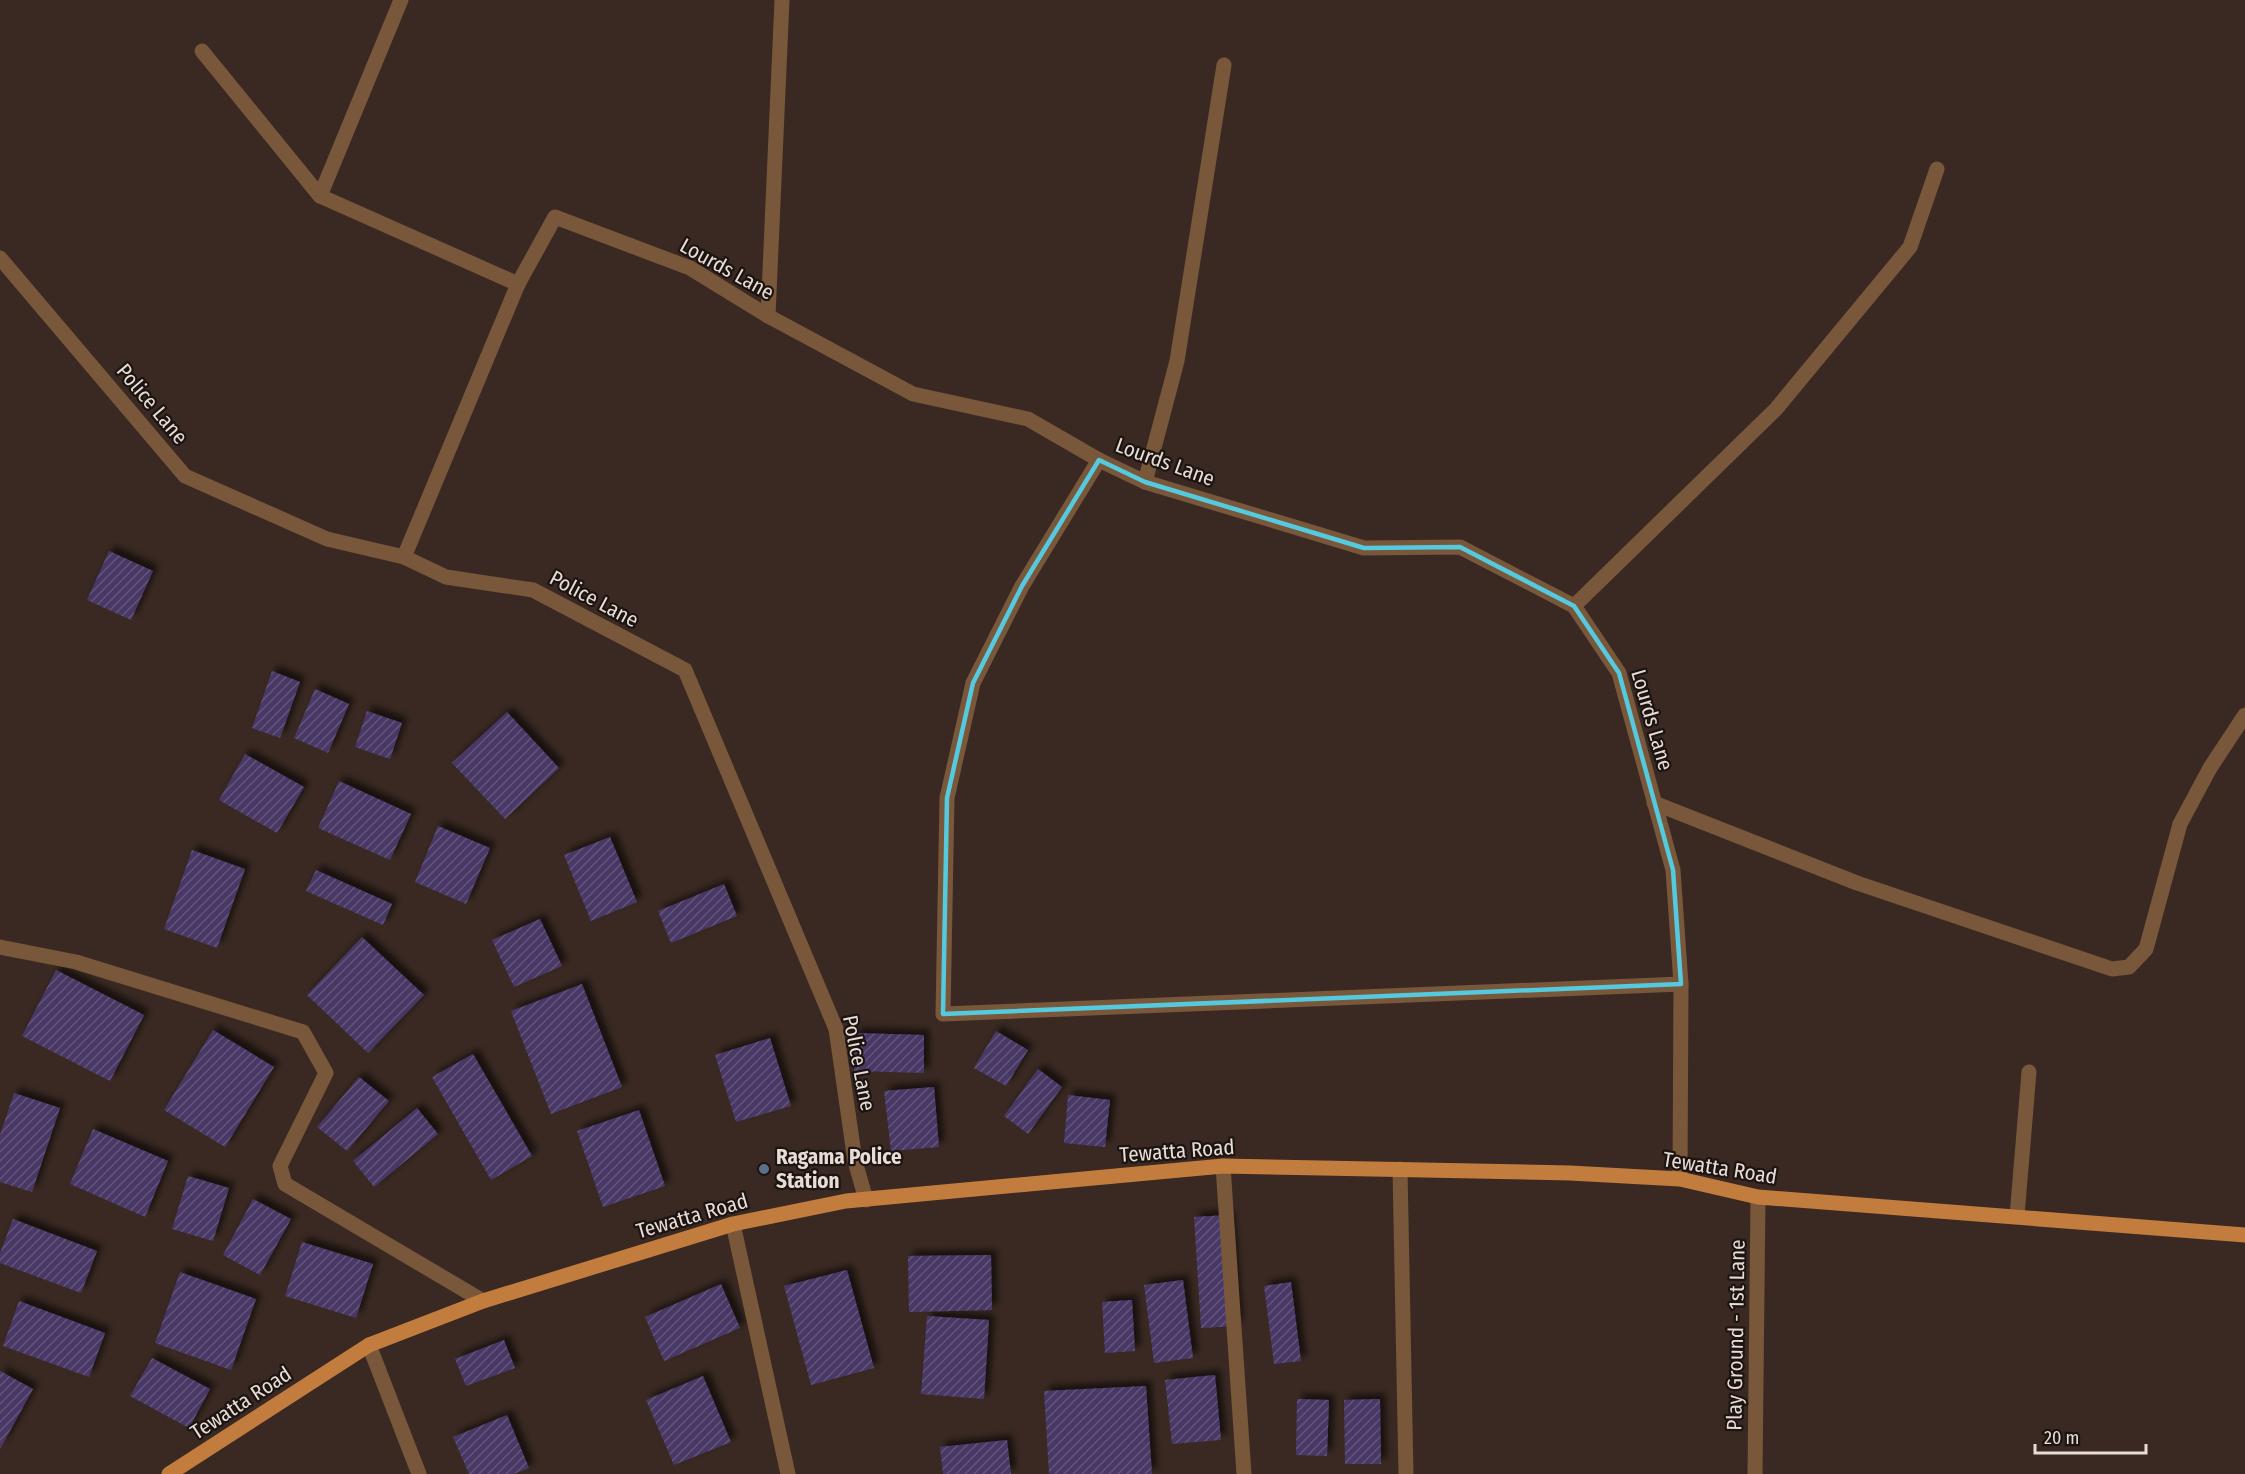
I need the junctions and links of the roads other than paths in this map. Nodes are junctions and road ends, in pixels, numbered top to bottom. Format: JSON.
{"nodes":[{"id":1,"x":401,"y":0,"type":"edge"},
{"id":2,"x":783,"y":0,"type":"edge"},
{"id":3,"x":202,"y":51,"type":"dead end"},
{"id":4,"x":1224,"y":65,"type":"dead end"},
{"id":5,"x":1937,"y":169,"type":"dead end"},
{"id":6,"x":320,"y":196,"type":"junction"},
{"id":7,"x":0,"y":258,"type":"edge"},
{"id":8,"x":518,"y":284,"type":"junction"},
{"id":9,"x":768,"y":315,"type":"junction"},
{"id":10,"x":1099,"y":460,"type":"junction"},
{"id":11,"x":1145,"y":482,"type":"junction"},
{"id":12,"x":404,"y":557,"type":"junction"},
{"id":13,"x":1574,"y":606,"type":"junction"},
{"id":14,"x":2245,"y":715,"type":"edge"},
{"id":15,"x":1654,"y":803,"type":"junction"},
{"id":16,"x":0,"y":947,"type":"edge"},
{"id":17,"x":1681,"y":984,"type":"junction"},
{"id":18,"x":2029,"y":1072,"type":"dead end"},
{"id":19,"x":1223,"y":1166,"type":"junction"},
{"id":20,"x":1400,"y":1169,"type":"junction"},
{"id":21,"x":1680,"y":1179,"type":"junction"},
{"id":22,"x":1758,"y":1197,"type":"junction"},
{"id":23,"x":866,"y":1200,"type":"junction"},
{"id":24,"x":2017,"y":1216,"type":"junction"},
{"id":25,"x":733,"y":1224,"type":"junction"},
{"id":26,"x":2245,"y":1235,"type":"edge"},
{"id":27,"x":483,"y":1301,"type":"junction"},
{"id":28,"x":369,"y":1346,"type":"junction"},
{"id":29,"x":169,"y":1474,"type":"edge"},
{"id":30,"x":419,"y":1474,"type":"edge"},
{"id":31,"x":788,"y":1474,"type":"edge"},
{"id":32,"x":1245,"y":1474,"type":"edge"},
{"id":33,"x":1406,"y":1474,"type":"edge"},
{"id":34,"x":1755,"y":1474,"type":"edge"}],
"edges":[{"from":1,"to":6,"type":"street"},
{"from":2,"to":9,"type":"street"},
{"from":3,"to":6,"type":"street"},
{"from":4,"to":11,"type":"street"},
{"from":5,"to":13,"type":"street"},
{"from":6,"to":8,"type":"street"},
{"from":7,"to":12,"type":"street","name":"Police Lane"},
{"from":8,"to":9,"type":"street","name":"Lourds Lane"},
{"from":8,"to":12,"type":"street","name":"Lourds Lane"},
{"from":9,"to":10,"type":"street","name":"Lourds Lane"},
{"from":10,"to":11,"type":"street","name":"Lourds Lane"},
{"from":10,"to":17,"type":"street"},
{"from":11,"to":13,"type":"street","name":"Lourds Lane"},
{"from":12,"to":23,"type":"street","name":"Police Lane"},
{"from":13,"to":15,"type":"street","name":"Lourds Lane"},
{"from":14,"to":15,"type":"street"},
{"from":15,"to":17,"type":"street","name":"Lourds Lane"},
{"from":16,"to":27,"type":"street"},
{"from":17,"to":21,"type":"street","name":"Lourds Lane"},
{"from":18,"to":24,"type":"street"},
{"from":19,"to":20,"type":"main road","name":"Tewatta Road"},
{"from":19,"to":23,"type":"main road","name":"Tewatta Road"},
{"from":19,"to":32,"type":"street"},
{"from":20,"to":21,"type":"main road","name":"Tewatta Road"},
{"from":20,"to":33,"type":"street"},
{"from":21,"to":22,"type":"main road","name":"Tewatta Road"},
{"from":22,"to":24,"type":"main road","name":"Tewatta Road"},
{"from":22,"to":34,"type":"street","name":"Play Ground - 1st Lane"},
{"from":23,"to":25,"type":"main road","name":"Tewatta Road"},
{"from":24,"to":26,"type":"main road","name":"Tewatta Road"},
{"from":25,"to":27,"type":"main road","name":"Tewatta Road"},
{"from":25,"to":31,"type":"street"},
{"from":27,"to":28,"type":"main road","name":"Tewatta Road"},
{"from":28,"to":29,"type":"main road","name":"Tewatta Road"},
{"from":28,"to":30,"type":"street"}]}
